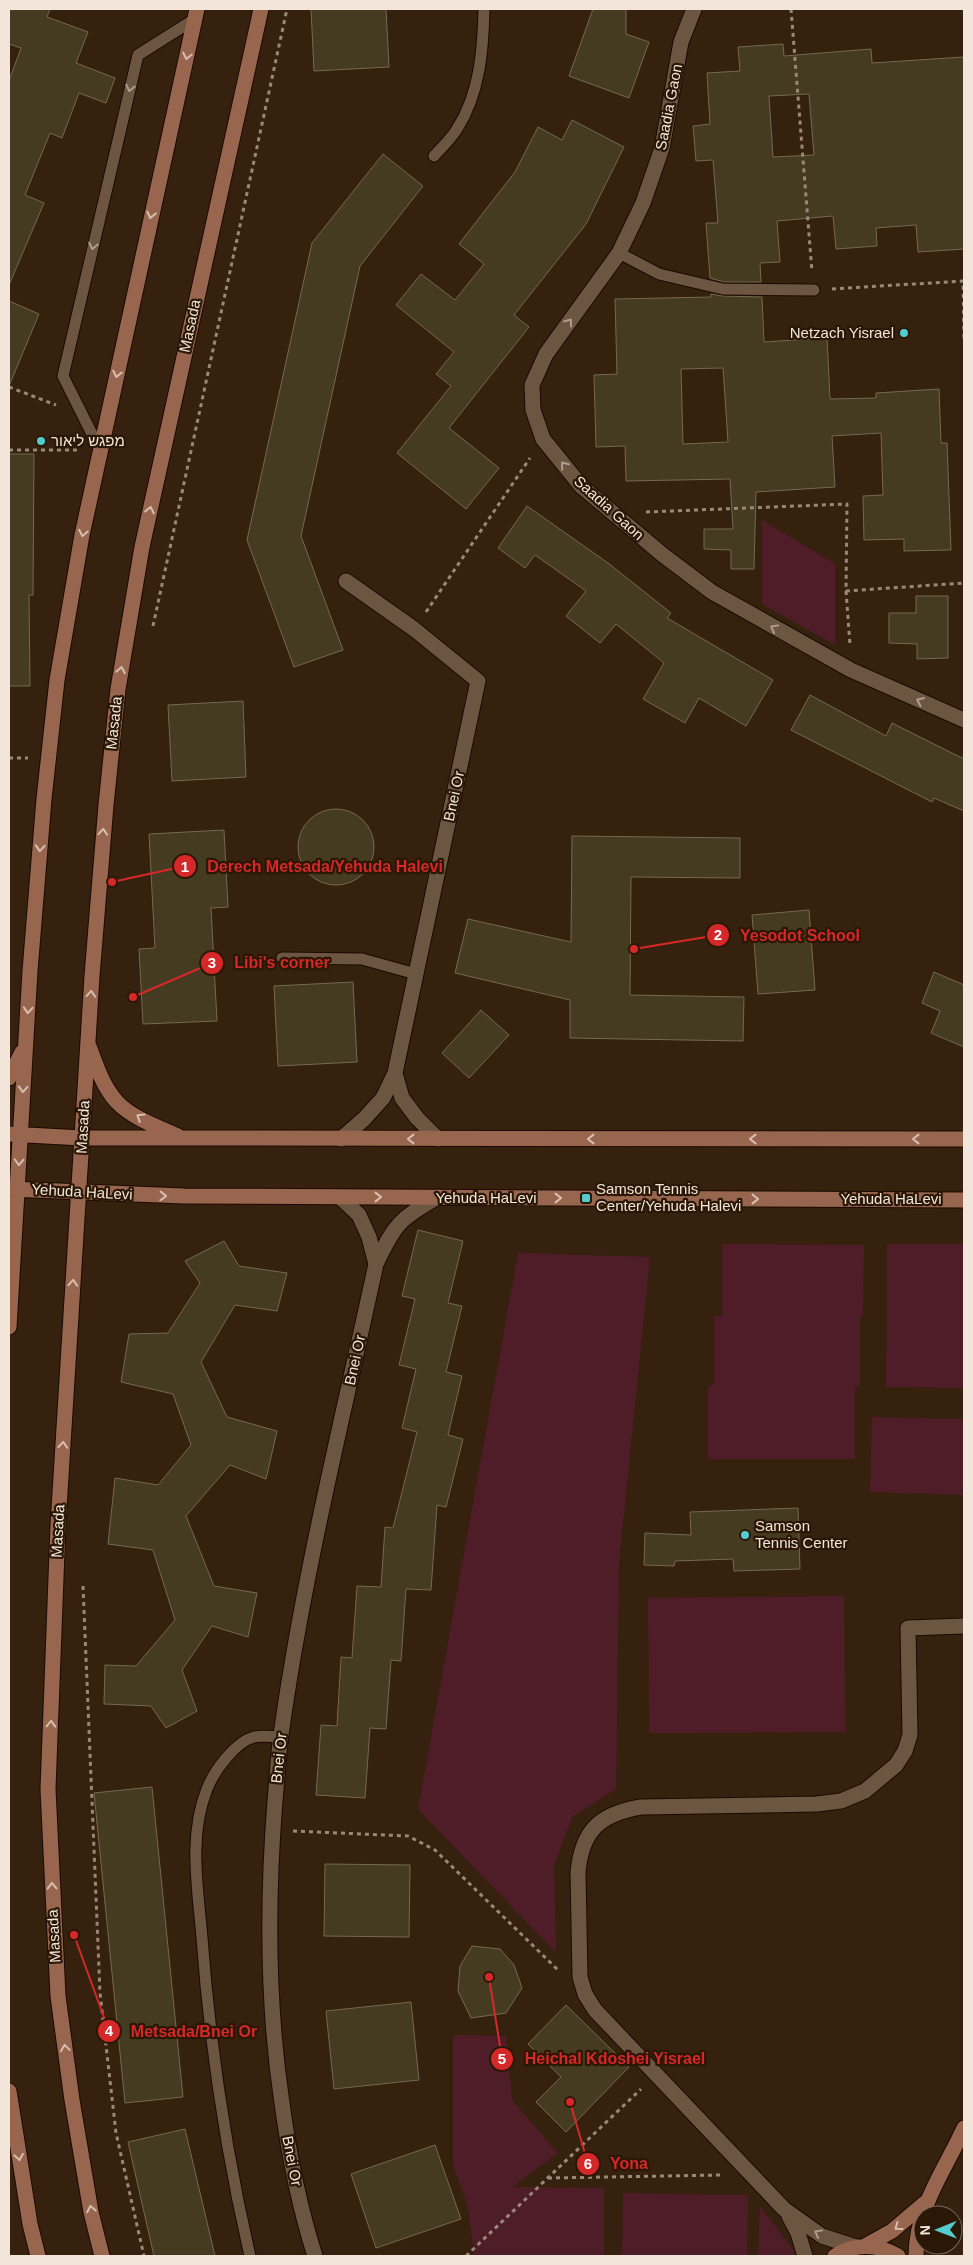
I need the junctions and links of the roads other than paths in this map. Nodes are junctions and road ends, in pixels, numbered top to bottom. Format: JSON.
{"nodes":[{"id":1,"x":261,"y":9,"type":"edge"},
{"id":2,"x":484,"y":9,"type":"edge"},
{"id":3,"x":694,"y":9,"type":"edge"},
{"id":4,"x":196,"y":14,"type":"edge"},
{"id":5,"x":434,"y":156,"type":"dead end"},
{"id":6,"x":619,"y":253,"type":"junction"},
{"id":7,"x":814,"y":290,"type":"road end"},
{"id":8,"x":100,"y":450,"type":"junction"},
{"id":9,"x":346,"y":582,"type":"dead end"},
{"id":10,"x":964,"y":720,"type":"edge"},
{"id":11,"x":282,"y":958,"type":"dead end"},
{"id":12,"x":416,"y":974,"type":"junction"},
{"id":13,"x":88,"y":1042,"type":"junction"},
{"id":14,"x":26,"y":1044,"type":"junction"},
{"id":15,"x":396,"y":1073,"type":"junction"},
{"id":16,"x":9,"y":1078,"type":"edge"},
{"id":17,"x":14,"y":1135,"type":"edge"},
{"id":18,"x":82,"y":1138,"type":"junction"},
{"id":19,"x":184,"y":1138,"type":"junction"},
{"id":20,"x":341,"y":1139,"type":"junction"},
{"id":21,"x":438,"y":1139,"type":"junction"},
{"id":22,"x":964,"y":1139,"type":"edge"},
{"id":23,"x":13,"y":1189,"type":"edge"},
{"id":24,"x":79,"y":1193,"type":"junction"},
{"id":25,"x":340,"y":1197,"type":"junction"},
{"id":26,"x":438,"y":1197,"type":"junction"},
{"id":27,"x":964,"y":1200,"type":"edge"},
{"id":28,"x":376,"y":1264,"type":"junction"},
{"id":29,"x":10,"y":1284,"type":"edge"},
{"id":30,"x":9,"y":1327,"type":"edge"},
{"id":31,"x":964,"y":1626,"type":"edge"},
{"id":32,"x":280,"y":1737,"type":"junction"},
{"id":33,"x":9,"y":2091,"type":"edge"},
{"id":34,"x":964,"y":2128,"type":"edge"},
{"id":35,"x":926,"y":2202,"type":"junction"},
{"id":36,"x":784,"y":2209,"type":"junction"},
{"id":37,"x":861,"y":2246,"type":"junction"},
{"id":38,"x":38,"y":2256,"type":"edge"},
{"id":39,"x":102,"y":2256,"type":"edge"},
{"id":40,"x":250,"y":2256,"type":"edge"},
{"id":41,"x":315,"y":2256,"type":"edge"},
{"id":42,"x":805,"y":2256,"type":"edge"},
{"id":43,"x":834,"y":2256,"type":"edge"},
{"id":44,"x":898,"y":2256,"type":"edge"},
{"id":45,"x":916,"y":2256,"type":"edge"}],
"edges":[{"from":13,"to":1,"type":"main road","name":"Masada","one_way":true},
{"from":2,"to":5,"type":"lane"},
{"from":3,"to":6,"type":"street","name":"Saadia Gaon"},
{"from":4,"to":8,"type":"main road","one_way":true},
{"from":4,"to":8,"type":"lane","one_way":true},
{"from":6,"to":7,"type":"lane"},
{"from":10,"to":6,"type":"street","name":"Saadia Gaon","one_way":true},
{"from":8,"to":14,"type":"main road","one_way":true},
{"from":9,"to":12,"type":"street","name":"Bnei Or"},
{"from":11,"to":12,"type":"lane"},
{"from":12,"to":15,"type":"street","name":"Bnei Or"},
{"from":13,"to":18,"type":"main road","name":"Masada"},
{"from":19,"to":13,"type":"main road","one_way":true},
{"from":14,"to":16,"type":"main road"},
{"from":14,"to":17,"type":"main road","one_way":true},
{"from":15,"to":20,"type":"street","name":"Bnei Or"},
{"from":15,"to":21,"type":"street","name":"Bnei Or"},
{"from":17,"to":18,"type":"main road"},
{"from":17,"to":23,"type":"main road","one_way":true},
{"from":18,"to":19,"type":"main road"},
{"from":18,"to":24,"type":"main road","name":"Masada"},
{"from":19,"to":20,"type":"main road"},
{"from":21,"to":20,"type":"main road","one_way":true},
{"from":22,"to":21,"type":"main road","one_way":true},
{"from":23,"to":24,"type":"main road","name":"Yehuda HaLevi"},
{"from":23,"to":29,"type":"main road"},
{"from":24,"to":25,"type":"main road","name":"Yehuda HaLevi","one_way":true},
{"from":39,"to":24,"type":"main road","name":"Masada","one_way":true},
{"from":25,"to":26,"type":"main road","name":"Yehuda HaLevi","one_way":true},
{"from":25,"to":28,"type":"street","name":"Bnei Or"},
{"from":26,"to":27,"type":"main road","name":"Yehuda HaLevi","one_way":true},
{"from":26,"to":28,"type":"street","name":"Bnei Or"},
{"from":28,"to":32,"type":"street","name":"Bnei Or"},
{"from":29,"to":30,"type":"main road"},
{"from":31,"to":36,"type":"street"},
{"from":32,"to":40,"type":"lane"},
{"from":32,"to":41,"type":"street","name":"Bnei Or"},
{"from":33,"to":38,"type":"main road","one_way":true},
{"from":34,"to":35,"type":"main road"},
{"from":35,"to":37,"type":"main road","one_way":true},
{"from":35,"to":45,"type":"main road"},
{"from":37,"to":36,"type":"street","one_way":true},
{"from":36,"to":42,"type":"street"},
{"from":37,"to":43,"type":"main road"},
{"from":37,"to":44,"type":"main road"}]}
